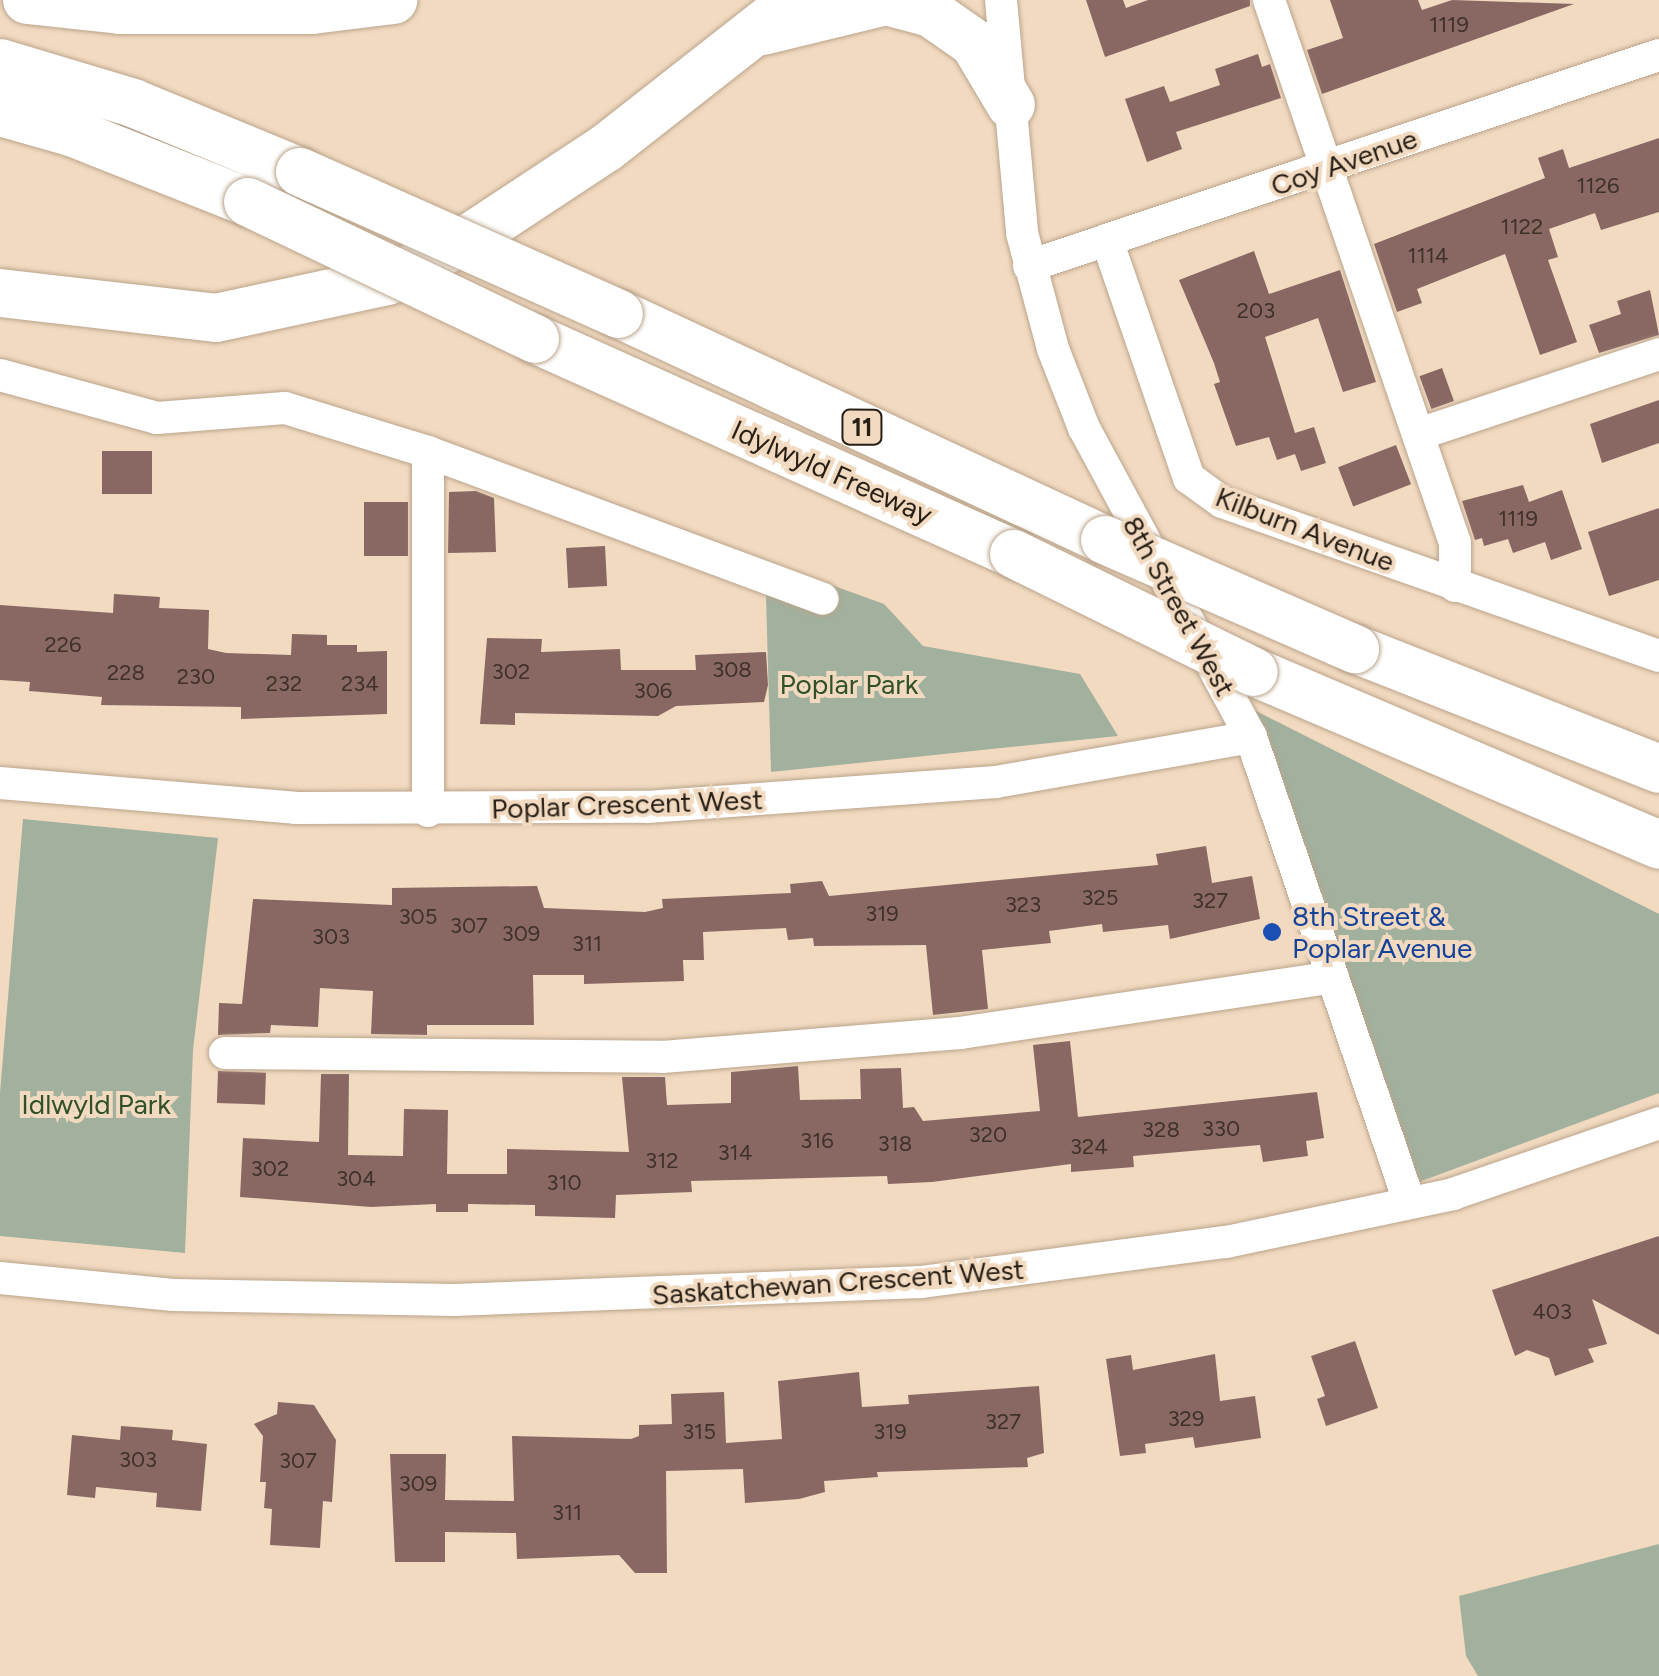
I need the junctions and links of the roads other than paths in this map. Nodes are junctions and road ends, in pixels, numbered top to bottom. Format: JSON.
{"nodes":[{"id":1,"x":27,"y":0,"type":"edge"},
{"id":2,"x":393,"y":0,"type":"edge"},
{"id":3,"x":795,"y":0,"type":"edge"},
{"id":4,"x":1001,"y":0,"type":"edge"},
{"id":5,"x":1269,"y":0,"type":"edge"},
{"id":6,"x":755,"y":33,"type":"junction"},
{"id":7,"x":1659,"y":56,"type":"edge"},
{"id":8,"x":0,"y":63,"type":"edge"},
{"id":9,"x":1011,"y":105,"type":"junction"},
{"id":10,"x":0,"y":112,"type":"edge"},
{"id":11,"x":1322,"y":168,"type":"junction"},
{"id":12,"x":1108,"y":244,"type":"junction"},
{"id":13,"x":1028,"y":266,"type":"junction"},
{"id":14,"x":0,"y":293,"type":"edge"},
{"id":15,"x":1659,"y":354,"type":"edge"},
{"id":16,"x":0,"y":376,"type":"edge"},
{"id":17,"x":1419,"y":434,"type":"junction"},
{"id":18,"x":428,"y":452,"type":"junction"},
{"id":19,"x":1455,"y":586,"type":"junction"},
{"id":20,"x":823,"y":598,"type":"dead end"},
{"id":21,"x":1659,"y":656,"type":"edge"},
{"id":22,"x":1251,"y":738,"type":"junction"},
{"id":23,"x":1659,"y":768,"type":"edge"},
{"id":24,"x":0,"y":783,"type":"edge"},
{"id":25,"x":428,"y":811,"type":"junction"},
{"id":26,"x":1659,"y":845,"type":"edge"},
{"id":27,"x":1333,"y":978,"type":"junction"},
{"id":28,"x":225,"y":1053,"type":"dead end"},
{"id":29,"x":1659,"y":1123,"type":"edge"},
{"id":30,"x":1409,"y":1202,"type":"junction"},
{"id":31,"x":0,"y":1278,"type":"edge"}],
"edges":[{"from":1,"to":2,"type":"highway"},
{"from":3,"to":6,"type":"highway"},
{"from":4,"to":9,"type":"street","name":"8th Street West"},
{"from":5,"to":11,"type":"street"},
{"from":6,"to":9,"type":"highway"},
{"from":6,"to":14,"type":"highway"},
{"from":7,"to":11,"type":"street","name":"Coy Avenue"},
{"from":8,"to":23,"type":"highway","name":"Idylwyld Freeway","number":"11","bridge":true},
{"from":9,"to":13,"type":"street","name":"8th Street West"},
{"from":10,"to":26,"type":"highway","name":"Idylwyld Freeway","number":"11","bridge":true},
{"from":11,"to":12,"type":"street","name":"Coy Avenue"},
{"from":11,"to":17,"type":"street"},
{"from":12,"to":13,"type":"street","name":"Coy Avenue"},
{"from":12,"to":19,"type":"street","name":"Kilburn Avenue"},
{"from":13,"to":22,"type":"street","name":"8th Street West"},
{"from":15,"to":17,"type":"street"},
{"from":16,"to":18,"type":"street"},
{"from":17,"to":19,"type":"street"},
{"from":18,"to":20,"type":"street"},
{"from":18,"to":25,"type":"street"},
{"from":19,"to":21,"type":"street","name":"Kilburn Avenue"},
{"from":22,"to":25,"type":"street","name":"Poplar Crescent West"},
{"from":22,"to":27,"type":"street","name":"8th Street West"},
{"from":24,"to":25,"type":"street","name":"Poplar Crescent West"},
{"from":27,"to":28,"type":"street"},
{"from":27,"to":30,"type":"street","name":"8th Street West"},
{"from":29,"to":30,"type":"street","name":"Saskatchewan Crescent West"},
{"from":30,"to":31,"type":"street","name":"Saskatchewan Crescent West"}]}
